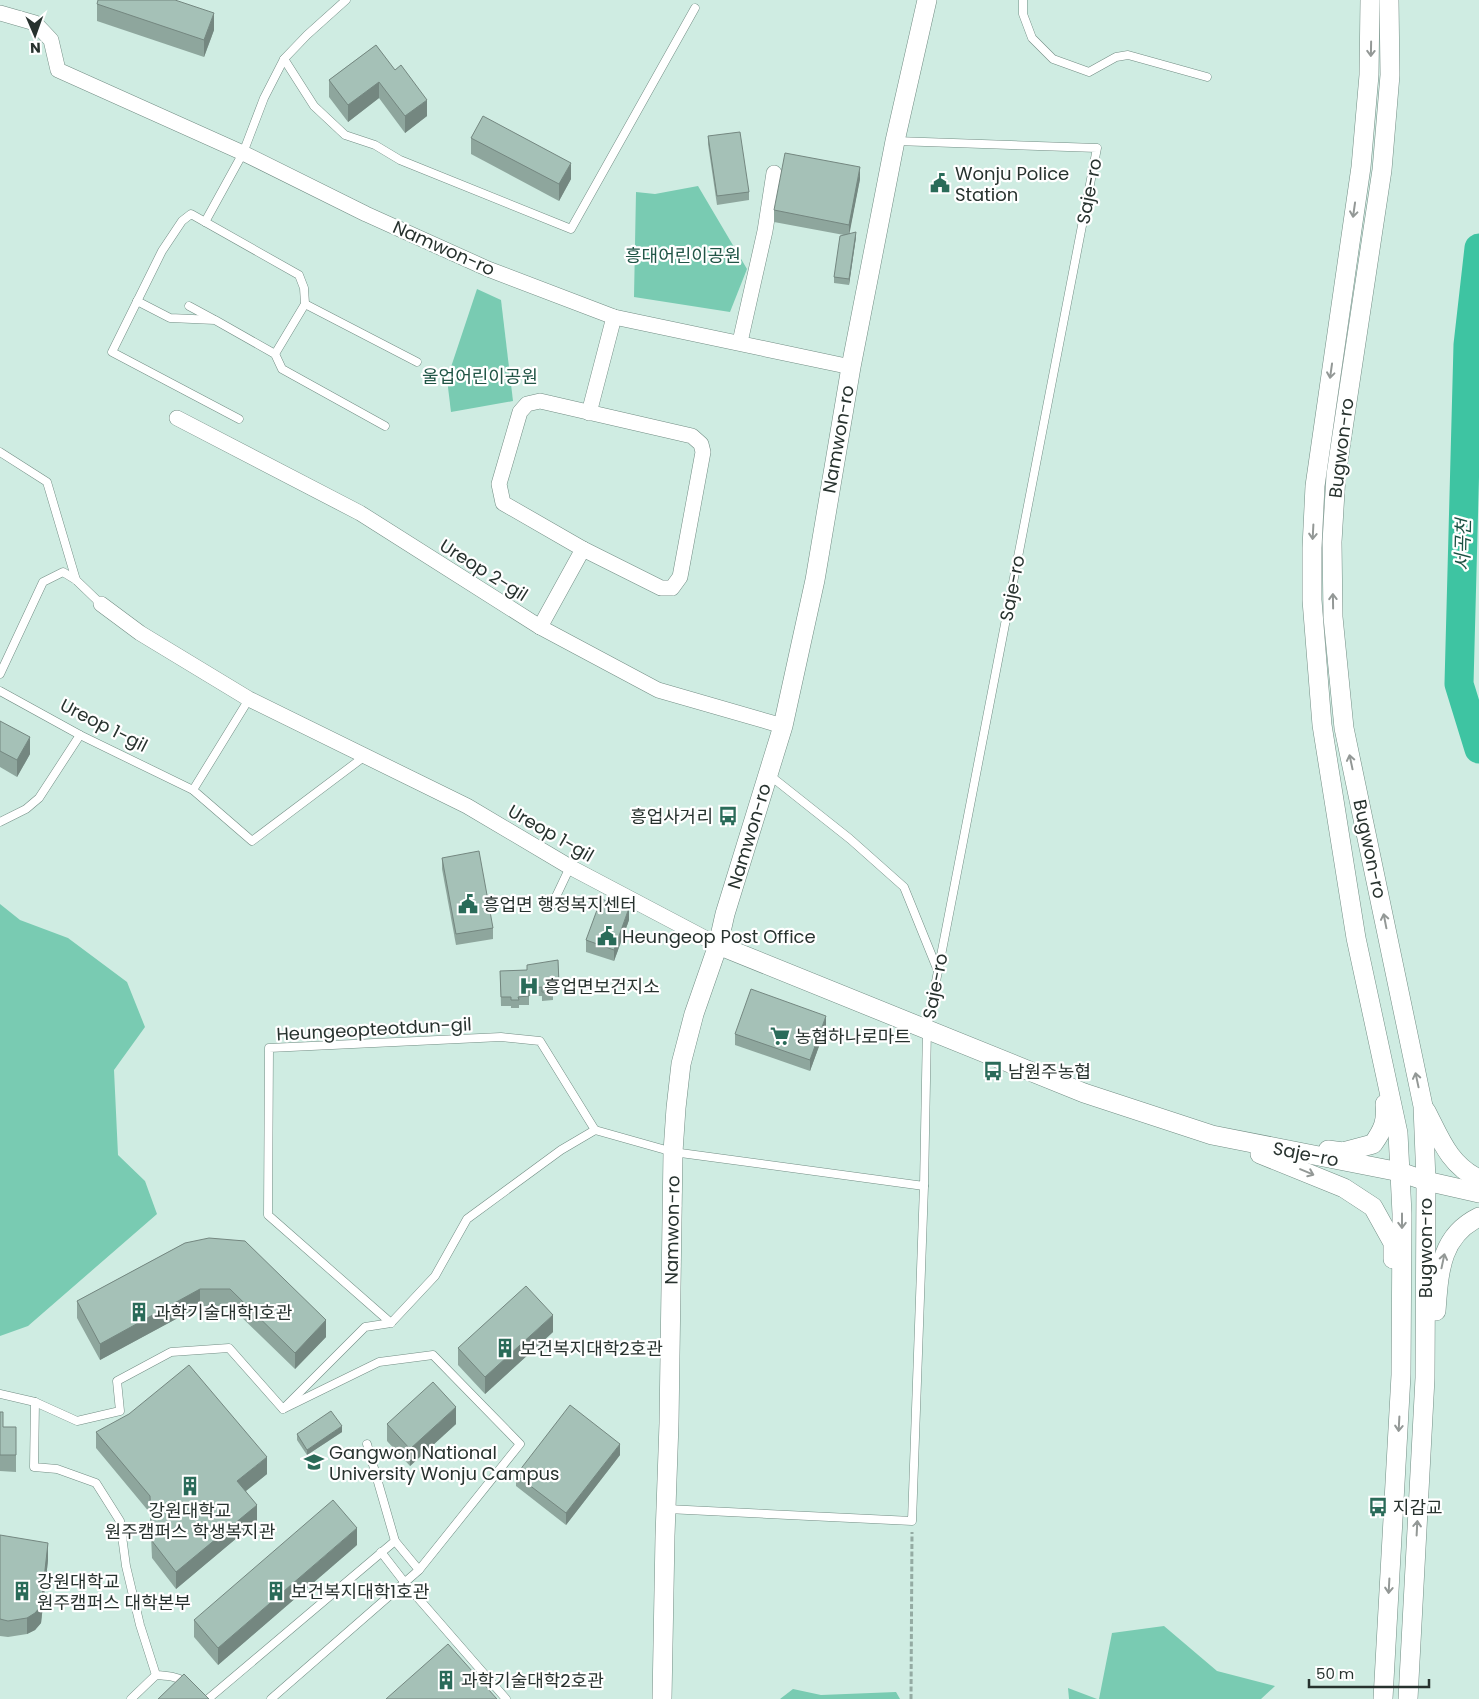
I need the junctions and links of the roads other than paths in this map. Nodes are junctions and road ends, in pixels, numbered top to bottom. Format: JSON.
{"nodes":[{"id":1,"x":346,"y":0,"type":"edge"},
{"id":2,"x":927,"y":0,"type":"edge"},
{"id":3,"x":1023,"y":0,"type":"edge"},
{"id":4,"x":1370,"y":0,"type":"edge"},
{"id":5,"x":1389,"y":0,"type":"edge"},
{"id":6,"x":695,"y":8,"type":"dead end"},
{"id":7,"x":0,"y":13,"type":"edge"},
{"id":8,"x":284,"y":59,"type":"junction"},
{"id":9,"x":1207,"y":77,"type":"dead end"},
{"id":10,"x":895,"y":141,"type":"junction"},
{"id":11,"x":243,"y":153,"type":"junction"},
{"id":12,"x":774,"y":173,"type":"dead end"},
{"id":13,"x":205,"y":222,"type":"junction"},
{"id":14,"x":137,"y":301,"type":"junction"},
{"id":15,"x":305,"y":304,"type":"junction"},
{"id":16,"x":189,"y":306,"type":"dead end"},
{"id":17,"x":614,"y":317,"type":"junction"},
{"id":18,"x":215,"y":320,"type":"junction"},
{"id":19,"x":740,"y":342,"type":"junction"},
{"id":20,"x":275,"y":354,"type":"junction"},
{"id":21,"x":417,"y":362,"type":"dead end"},
{"id":22,"x":851,"y":367,"type":"junction"},
{"id":23,"x":589,"y":413,"type":"junction"},
{"id":24,"x":177,"y":418,"type":"dead end"},
{"id":25,"x":239,"y":419,"type":"dead end"},
{"id":26,"x":385,"y":426,"type":"dead end"},
{"id":27,"x":0,"y":452,"type":"edge"},
{"id":28,"x":583,"y":549,"type":"junction"},
{"id":29,"x":76,"y":580,"type":"junction"},
{"id":30,"x":101,"y":604,"type":"joint"},
{"id":31,"x":540,"y":627,"type":"junction"},
{"id":32,"x":0,"y":674,"type":"edge"},
{"id":33,"x":0,"y":691,"type":"edge"},
{"id":34,"x":249,"y":699,"type":"junction"},
{"id":35,"x":783,"y":726,"type":"junction"},
{"id":36,"x":80,"y":734,"type":"junction"},
{"id":37,"x":364,"y":756,"type":"junction"},
{"id":38,"x":768,"y":774,"type":"junction"},
{"id":39,"x":193,"y":790,"type":"junction"},
{"id":40,"x":0,"y":822,"type":"edge"},
{"id":41,"x":570,"y":867,"type":"junction"},
{"id":42,"x":552,"y":906,"type":"dead end"},
{"id":43,"x":718,"y":945,"type":"junction"},
{"id":44,"x":938,"y":971,"type":"junction"},
{"id":45,"x":1374,"y":1024,"type":"junction"},
{"id":46,"x":927,"y":1028,"type":"junction"},
{"id":47,"x":1423,"y":1106,"type":"junction"},
{"id":48,"x":595,"y":1130,"type":"junction"},
{"id":49,"x":1212,"y":1135,"type":"junction"},
{"id":50,"x":673,"y":1152,"type":"junction"},
{"id":51,"x":1400,"y":1172,"type":"junction"},
{"id":52,"x":1479,"y":1178,"type":"edge"},
{"id":53,"x":1426,"y":1180,"type":"junction"},
{"id":54,"x":924,"y":1186,"type":"junction"},
{"id":55,"x":1471,"y":1190,"type":"edge"},
{"id":56,"x":1479,"y":1217,"type":"edge"},
{"id":57,"x":391,"y":1323,"type":"junction"},
{"id":58,"x":1401,"y":1376,"type":"junction"},
{"id":59,"x":1424,"y":1378,"type":"junction"},
{"id":60,"x":0,"y":1394,"type":"edge"},
{"id":61,"x":35,"y":1402,"type":"junction"},
{"id":62,"x":283,"y":1409,"type":"junction"},
{"id":63,"x":367,"y":1444,"type":"dead end"},
{"id":64,"x":666,"y":1509,"type":"junction"},
{"id":65,"x":395,"y":1540,"type":"junction"},
{"id":66,"x":380,"y":1552,"type":"junction"},
{"id":67,"x":419,"y":1570,"type":"junction"},
{"id":68,"x":405,"y":1583,"type":"junction"},
{"id":69,"x":156,"y":1675,"type":"junction"},
{"id":70,"x":196,"y":1693,"type":"edge"},
{"id":71,"x":131,"y":1699,"type":"edge"},
{"id":72,"x":208,"y":1699,"type":"edge"},
{"id":73,"x":271,"y":1699,"type":"edge"},
{"id":74,"x":506,"y":1699,"type":"edge"},
{"id":75,"x":662,"y":1699,"type":"edge"},
{"id":76,"x":1383,"y":1699,"type":"edge"},
{"id":77,"x":1408,"y":1699,"type":"edge"}],
"edges":[{"from":1,"to":8,"type":"lane"},
{"from":2,"to":10,"type":"street","name":"Namwon-ro"},
{"from":3,"to":9,"type":"lane"},
{"from":4,"to":45,"type":"street","name":"Bugwon-ro","one_way":true},
{"from":47,"to":5,"type":"street","name":"Bugwon-ro","one_way":true},
{"from":6,"to":8,"type":"lane"},
{"from":7,"to":11,"type":"street","name":"Namwon-ro"},
{"from":8,"to":11,"type":"lane"},
{"from":10,"to":22,"type":"street","name":"Namwon-ro"},
{"from":10,"to":44,"type":"lane","name":"Saje-ro"},
{"from":11,"to":13,"type":"lane"},
{"from":11,"to":17,"type":"street","name":"Namwon-ro"},
{"from":12,"to":19,"type":"street"},
{"from":13,"to":14,"type":"lane"},
{"from":13,"to":15,"type":"lane"},
{"from":14,"to":18,"type":"lane"},
{"from":14,"to":25,"type":"lane"},
{"from":15,"to":20,"type":"lane"},
{"from":15,"to":21,"type":"lane"},
{"from":16,"to":18,"type":"lane"},
{"from":17,"to":19,"type":"street","name":"Namwon-ro"},
{"from":17,"to":23,"type":"street"},
{"from":18,"to":20,"type":"lane"},
{"from":19,"to":22,"type":"street","name":"Namwon-ro"},
{"from":20,"to":26,"type":"lane"},
{"from":22,"to":35,"type":"street","name":"Namwon-ro"},
{"from":23,"to":28,"type":"street"},
{"from":23,"to":28,"type":"street"},
{"from":24,"to":31,"type":"street","name":"Ureop 2-gil"},
{"from":27,"to":29,"type":"lane","name":"Ureop 1-gil"},
{"from":28,"to":31,"type":"street"},
{"from":29,"to":30,"type":"lane","name":"Ureop 1-gil"},
{"from":29,"to":32,"type":"lane"},
{"from":30,"to":34,"type":"street","name":"Ureop 1-gil"},
{"from":31,"to":35,"type":"street","name":"Ureop 2-gil"},
{"from":33,"to":36,"type":"lane","name":"Ureop 1-gil"},
{"from":34,"to":37,"type":"street","name":"Ureop 1-gil"},
{"from":34,"to":39,"type":"lane"},
{"from":35,"to":38,"type":"street","name":"Namwon-ro"},
{"from":36,"to":39,"type":"lane","name":"Ureop 1-gil"},
{"from":36,"to":40,"type":"lane"},
{"from":37,"to":39,"type":"lane","name":"Ureop 1-gil"},
{"from":37,"to":41,"type":"street","name":"Ureop 1-gil"},
{"from":38,"to":43,"type":"street","name":"Namwon-ro"},
{"from":38,"to":44,"type":"lane","name":"Namwon-ro"},
{"from":41,"to":42,"type":"lane"},
{"from":41,"to":43,"type":"street","name":"Ureop 1-gil"},
{"from":43,"to":46,"type":"street","name":"Saje-ro"},
{"from":43,"to":50,"type":"street","name":"Namwon-ro"},
{"from":44,"to":46,"type":"lane","name":"Saje-ro"},
{"from":45,"to":49,"type":"street"},
{"from":45,"to":51,"type":"street","name":"Bugwon-ro"},
{"from":46,"to":49,"type":"street","name":"Saje-ro"},
{"from":46,"to":54,"type":"lane"},
{"from":47,"to":52,"type":"street"},
{"from":47,"to":53,"type":"street","name":"Bugwon-ro"},
{"from":48,"to":50,"type":"lane"},
{"from":48,"to":57,"type":"lane"},
{"from":48,"to":57,"type":"lane","name":"Heungeopteotdun-gil"},
{"from":49,"to":51,"type":"street","name":"Saje-ro"},
{"from":49,"to":58,"type":"street","one_way":true},
{"from":50,"to":54,"type":"lane"},
{"from":50,"to":64,"type":"street","name":"Namwon-ro"},
{"from":51,"to":53,"type":"street","name":"Saje-ro"},
{"from":51,"to":58,"type":"street","name":"Bugwon-ro","one_way":true},
{"from":53,"to":55,"type":"street","name":"Saje-ro"},
{"from":53,"to":59,"type":"street","name":"Bugwon-ro"},
{"from":54,"to":64,"type":"lane"},
{"from":59,"to":56,"type":"street","one_way":true},
{"from":57,"to":62,"type":"lane"},
{"from":58,"to":76,"type":"street","name":"Bugwon-ro","one_way":true},
{"from":77,"to":59,"type":"street","name":"Bugwon-ro","one_way":true},
{"from":60,"to":61,"type":"lane"},
{"from":61,"to":62,"type":"lane"},
{"from":61,"to":69,"type":"lane"},
{"from":62,"to":67,"type":"lane"},
{"from":63,"to":65,"type":"lane"},
{"from":64,"to":75,"type":"street","name":"Namwon-ro"},
{"from":65,"to":66,"type":"lane"},
{"from":65,"to":67,"type":"lane"},
{"from":66,"to":68,"type":"lane"},
{"from":66,"to":72,"type":"lane"},
{"from":67,"to":68,"type":"lane"},
{"from":68,"to":73,"type":"lane"},
{"from":68,"to":74,"type":"lane"},
{"from":69,"to":70,"type":"lane"},
{"from":69,"to":71,"type":"lane"}]}
